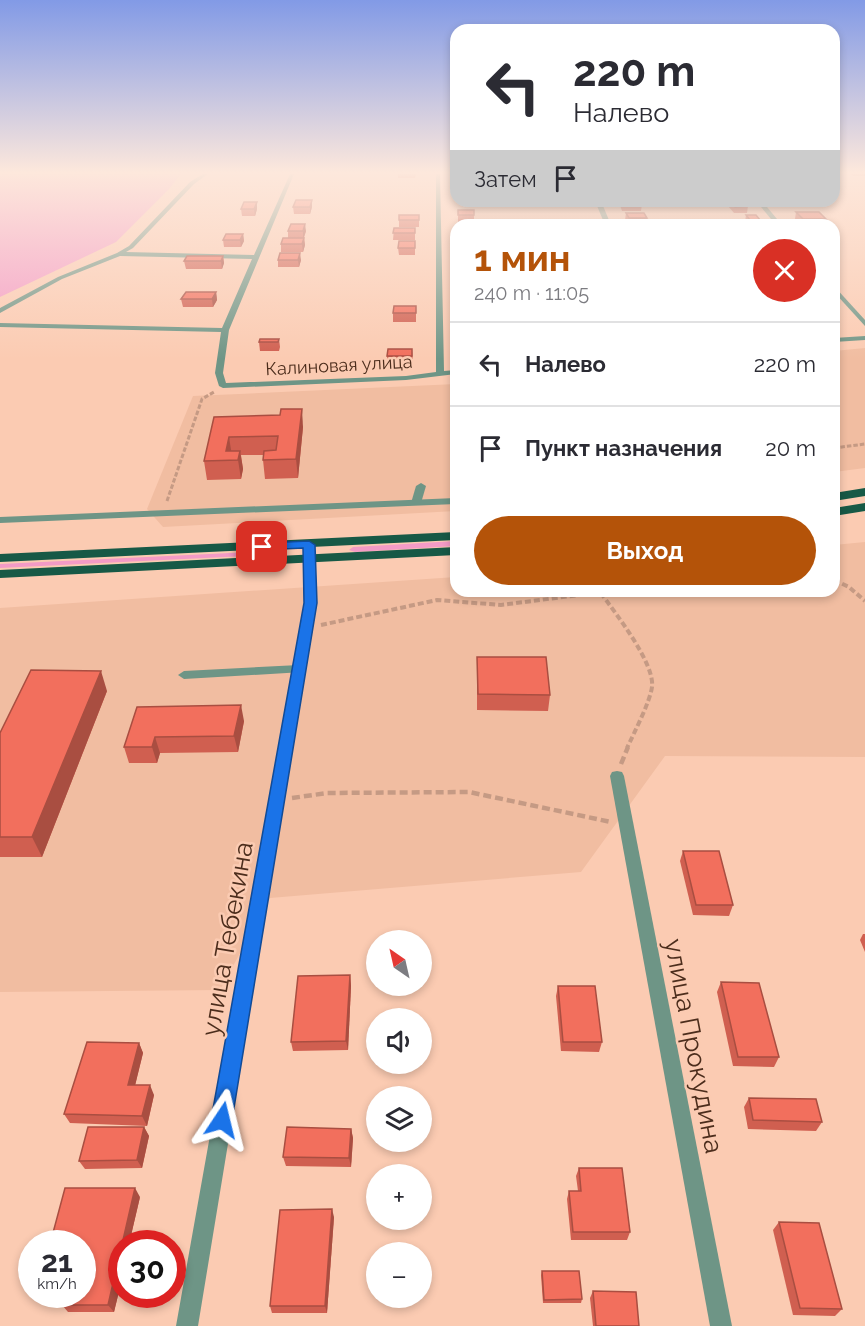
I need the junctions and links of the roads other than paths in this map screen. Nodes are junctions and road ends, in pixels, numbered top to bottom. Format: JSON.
{"nodes":[{"id":1,"x":142,"y":236,"type":"edge"},
{"id":2,"x":266,"y":236,"type":"edge"},
{"id":3,"x":439,"y":236,"type":"edge"},
{"id":4,"x":119,"y":254,"type":"junction"},
{"id":5,"x":257,"y":257,"type":"junction"},
{"id":6,"x":840,"y":295,"type":"edge"},
{"id":7,"x":0,"y":311,"type":"edge"},
{"id":8,"x":865,"y":324,"type":"edge"},
{"id":9,"x":0,"y":325,"type":"edge"},
{"id":10,"x":225,"y":330,"type":"junction"},
{"id":11,"x":865,"y":338,"type":"edge"},
{"id":12,"x":840,"y":340,"type":"edge"},
{"id":13,"x":450,"y":373,"type":"edge"},
{"id":14,"x":440,"y":374,"type":"junction"},
{"id":15,"x":421,"y":486,"type":"dead end"},
{"id":16,"x":865,"y":492,"type":"edge"},
{"id":17,"x":840,"y":496,"type":"edge"},
{"id":18,"x":450,"y":501,"type":"edge"},
{"id":19,"x":416,"y":502,"type":"junction"},
{"id":20,"x":865,"y":507,"type":"edge"},
{"id":21,"x":840,"y":511,"type":"edge"},
{"id":22,"x":0,"y":520,"type":"edge"},
{"id":23,"x":450,"y":537,"type":"edge"},
{"id":24,"x":450,"y":551,"type":"edge"},
{"id":25,"x":309,"y":552,"type":"junction"},
{"id":26,"x":0,"y":558,"type":"edge"},
{"id":27,"x":0,"y":574,"type":"edge"},
{"id":28,"x":299,"y":669,"type":"junction"},
{"id":29,"x":184,"y":675,"type":"dead end"},
{"id":30,"x":617,"y":776,"type":"road end"},
{"id":31,"x":187,"y":1326,"type":"edge"},
{"id":32,"x":721,"y":1326,"type":"edge"}],
"edges":[{"from":1,"to":4,"type":"street"},
{"from":2,"to":5,"type":"street"},
{"from":3,"to":14,"type":"street"},
{"from":4,"to":5,"type":"street"},
{"from":4,"to":7,"type":"street"},
{"from":5,"to":10,"type":"street"},
{"from":6,"to":8,"type":"street"},
{"from":9,"to":10,"type":"street"},
{"from":10,"to":14,"type":"street","name":"Калиновая улица"},
{"from":11,"to":12,"type":"street"},
{"from":13,"to":14,"type":"street","name":"Калиновая улица"},
{"from":15,"to":19,"type":"street"},
{"from":16,"to":17,"type":"main road"},
{"from":18,"to":19,"type":"street"},
{"from":19,"to":22,"type":"street"},
{"from":20,"to":21,"type":"main road"},
{"from":23,"to":25,"type":"main road"},
{"from":24,"to":25,"type":"main road"},
{"from":25,"to":26,"type":"main road"},
{"from":25,"to":27,"type":"main road"},
{"from":25,"to":28,"type":"street","name":"улица Тебекина"},
{"from":28,"to":29,"type":"street"},
{"from":28,"to":31,"type":"street","name":"улица Тебекина"},
{"from":30,"to":32,"type":"street","name":"улица Прокудина"}]}
